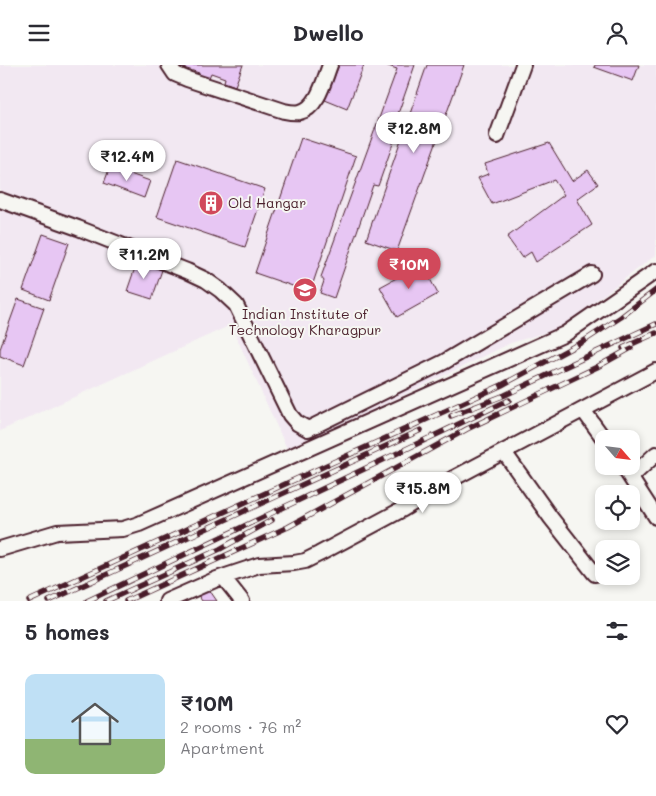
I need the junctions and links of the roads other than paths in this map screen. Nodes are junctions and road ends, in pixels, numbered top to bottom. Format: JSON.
{"nodes":[{"id":1,"x":169,"y":65,"type":"edge"},
{"id":2,"x":330,"y":65,"type":"edge"},
{"id":3,"x":524,"y":65,"type":"edge"},
{"id":4,"x":497,"y":136,"type":"dead end"},
{"id":5,"x":0,"y":200,"type":"edge"},
{"id":6,"x":656,"y":271,"type":"edge"},
{"id":7,"x":592,"y":274,"type":"dead end"},
{"id":8,"x":656,"y":371,"type":"edge"},
{"id":9,"x":582,"y":410,"type":"junction"},
{"id":10,"x":597,"y":430,"type":"edge"},
{"id":11,"x":504,"y":452,"type":"junction"},
{"id":12,"x":656,"y":454,"type":"edge"},
{"id":13,"x":640,"y":464,"type":"edge"},
{"id":14,"x":629,"y":475,"type":"edge"},
{"id":15,"x":656,"y":517,"type":"edge"},
{"id":16,"x":0,"y":549,"type":"edge"},
{"id":17,"x":595,"y":574,"type":"dead end"},
{"id":18,"x":223,"y":577,"type":"junction"},
{"id":19,"x":167,"y":601,"type":"edge"},
{"id":20,"x":242,"y":601,"type":"edge"}],
"edges":[{"from":1,"to":2,"type":"street"},
{"from":3,"to":4,"type":"street"},
{"from":5,"to":7,"type":"street"},
{"from":6,"to":16,"type":"street"},
{"from":8,"to":9,"type":"street"},
{"from":9,"to":10,"type":"street"},
{"from":9,"to":11,"type":"street"},
{"from":11,"to":17,"type":"street"},
{"from":11,"to":18,"type":"street"},
{"from":12,"to":13,"type":"street"},
{"from":14,"to":15,"type":"street"},
{"from":18,"to":19,"type":"street"},
{"from":18,"to":20,"type":"street"}]}
